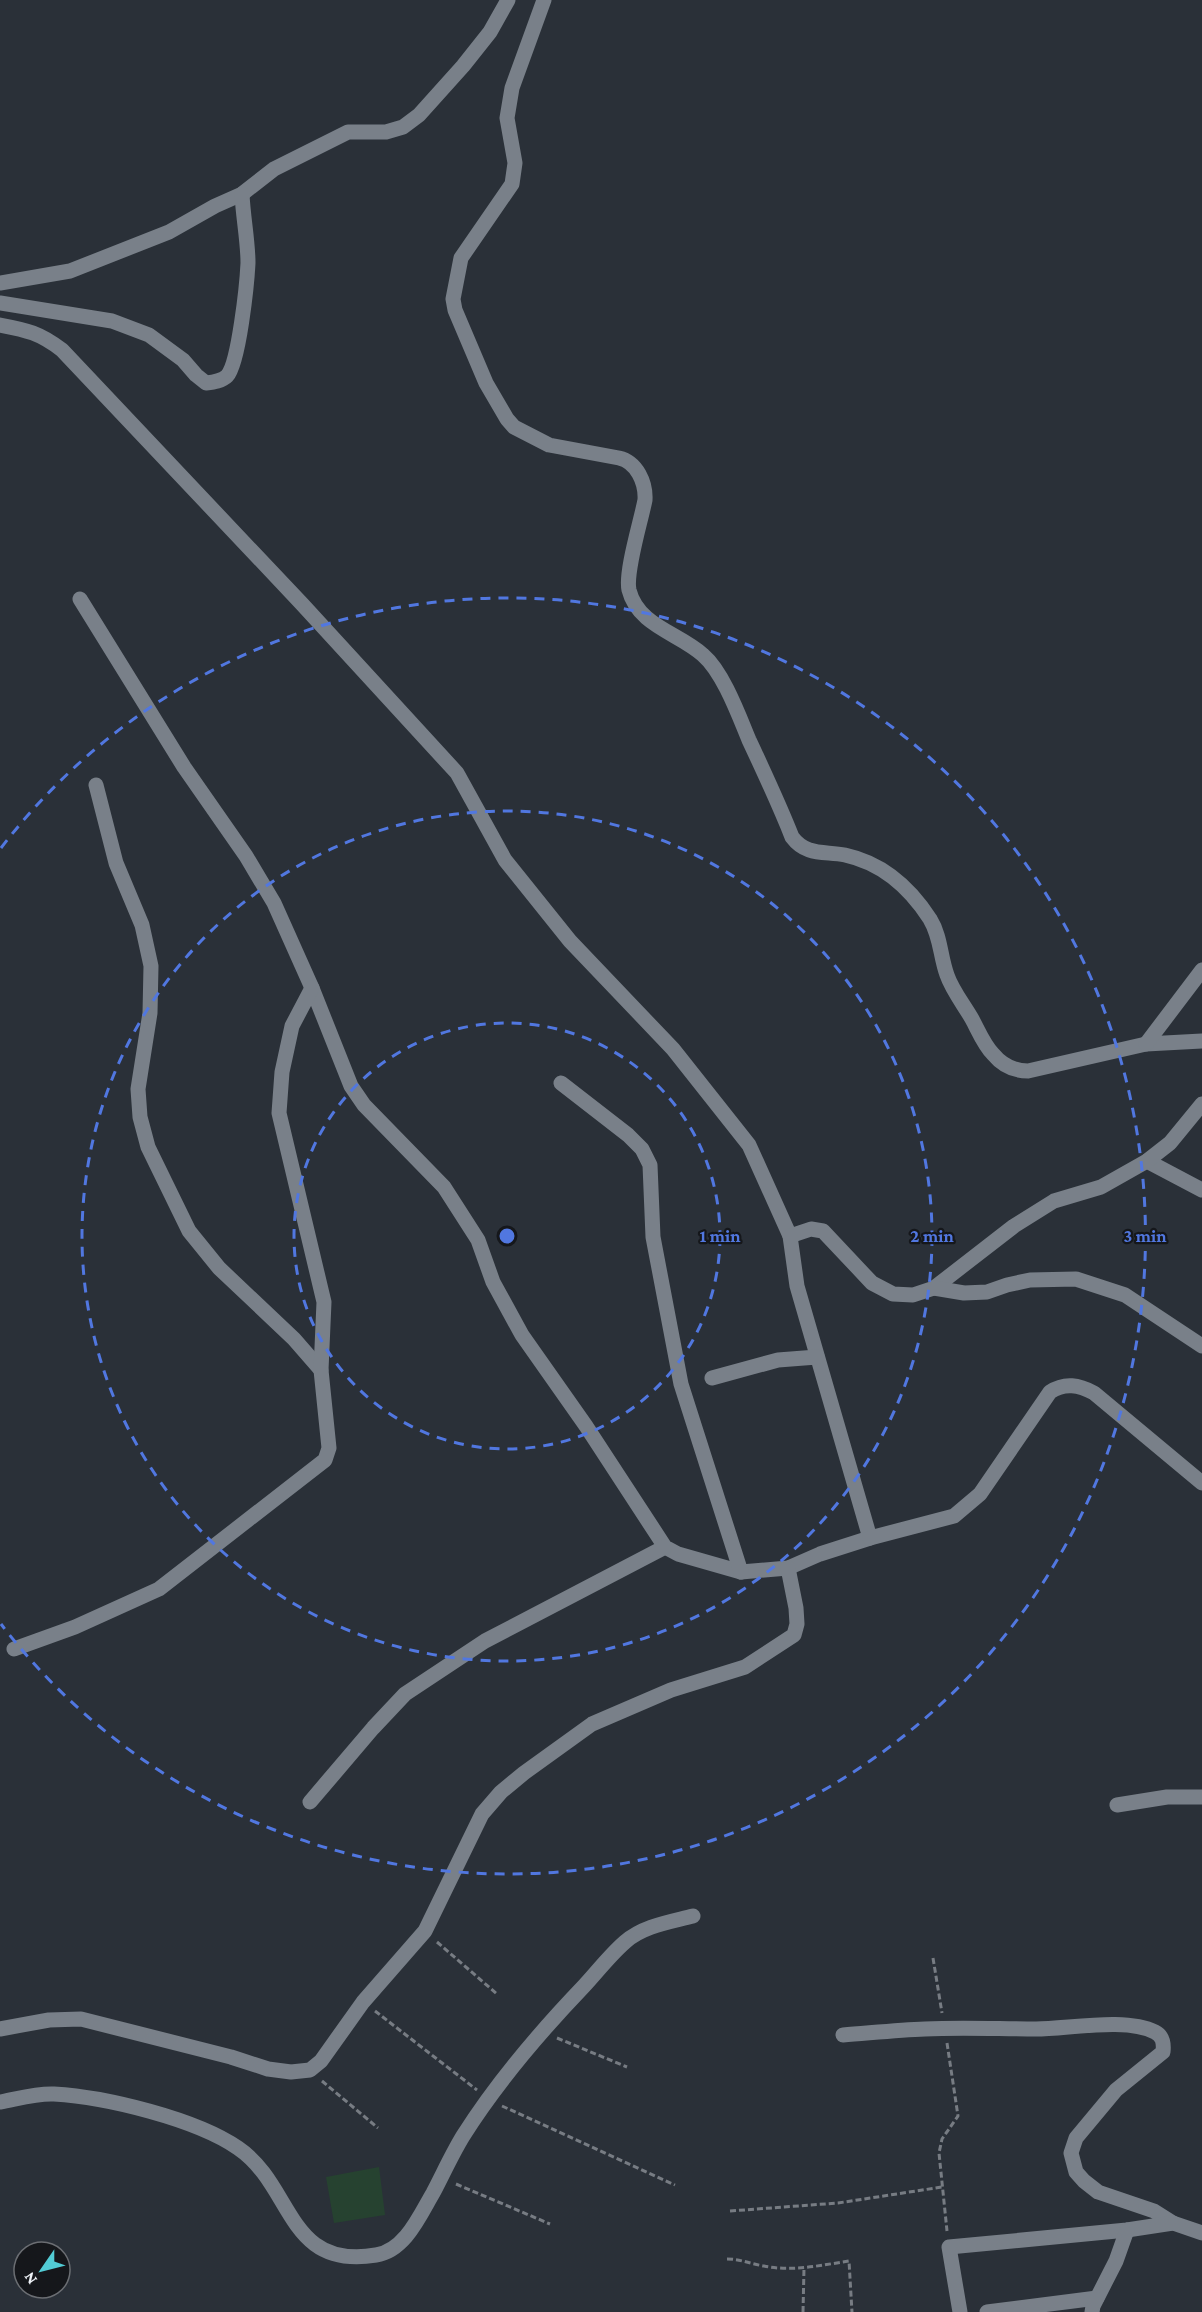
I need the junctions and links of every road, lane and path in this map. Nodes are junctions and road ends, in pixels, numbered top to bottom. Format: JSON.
{"nodes":[{"id":1,"x":507,"y":0,"type":"edge"},
{"id":2,"x":544,"y":0,"type":"edge"},
{"id":3,"x":242,"y":194,"type":"junction"},
{"id":4,"x":0,"y":283,"type":"edge"},
{"id":5,"x":0,"y":303,"type":"edge"},
{"id":6,"x":0,"y":325,"type":"edge"},
{"id":7,"x":80,"y":599,"type":"dead end"},
{"id":8,"x":96,"y":785,"type":"dead end"},
{"id":9,"x":1202,"y":970,"type":"edge"},
{"id":10,"x":312,"y":988,"type":"junction"},
{"id":11,"x":1202,"y":1041,"type":"edge"},
{"id":12,"x":1146,"y":1044,"type":"junction"},
{"id":13,"x":561,"y":1083,"type":"dead end"},
{"id":14,"x":1202,"y":1104,"type":"edge"},
{"id":15,"x":1147,"y":1161,"type":"junction"},
{"id":16,"x":1202,"y":1190,"type":"edge"},
{"id":17,"x":790,"y":1236,"type":"junction"},
{"id":18,"x":934,"y":1288,"type":"junction"},
{"id":19,"x":1202,"y":1346,"type":"edge"},
{"id":20,"x":817,"y":1357,"type":"junction"},
{"id":21,"x":321,"y":1370,"type":"junction"},
{"id":22,"x":712,"y":1378,"type":"dead end"},
{"id":23,"x":1202,"y":1483,"type":"edge"},
{"id":24,"x":870,"y":1538,"type":"junction"},
{"id":25,"x":665,"y":1547,"type":"junction"},
{"id":26,"x":788,"y":1568,"type":"junction"},
{"id":27,"x":741,"y":1572,"type":"junction"},
{"id":28,"x":14,"y":1649,"type":"dead end"},
{"id":29,"x":1202,"y":1797,"type":"edge"},
{"id":30,"x":310,"y":1802,"type":"dead end"},
{"id":31,"x":1117,"y":1805,"type":"dead end"},
{"id":32,"x":693,"y":1916,"type":"dead end"},
{"id":33,"x":425,"y":1931,"type":"junction"},
{"id":34,"x":933,"y":1958,"type":"dead end"},
{"id":35,"x":497,"y":1994,"type":"dead end"},
{"id":36,"x":363,"y":2002,"type":"junction"},
{"id":37,"x":544,"y":2029,"type":"junction"},
{"id":38,"x":944,"y":2029,"type":"junction"},
{"id":39,"x":0,"y":2030,"type":"edge"},
{"id":40,"x":843,"y":2035,"type":"dead end"},
{"id":41,"x":627,"y":2067,"type":"dead end"},
{"id":42,"x":310,"y":2070,"type":"junction"},
{"id":43,"x":489,"y":2099,"type":"junction"},
{"id":44,"x":0,"y":2102,"type":"edge"},
{"id":45,"x":378,"y":2128,"type":"dead end"},
{"id":46,"x":441,"y":2177,"type":"junction"},
{"id":47,"x":675,"y":2185,"type":"dead end"},
{"id":48,"x":943,"y":2187,"type":"junction"},
{"id":49,"x":730,"y":2211,"type":"dead end"},
{"id":50,"x":1173,"y":2223,"type":"junction"},
{"id":51,"x":550,"y":2224,"type":"dead end"},
{"id":52,"x":1127,"y":2230,"type":"junction"},
{"id":53,"x":1202,"y":2234,"type":"edge"},
{"id":54,"x":949,"y":2247,"type":"junction"},
{"id":55,"x":727,"y":2259,"type":"dead end"},
{"id":56,"x":804,"y":2268,"type":"junction"},
{"id":57,"x":1094,"y":2305,"type":"edge"},
{"id":58,"x":803,"y":2312,"type":"edge"},
{"id":59,"x":852,"y":2312,"type":"edge"},
{"id":60,"x":960,"y":2312,"type":"edge"},
{"id":61,"x":987,"y":2312,"type":"edge"}],
"edges":[{"from":1,"to":3,"type":"street"},
{"from":2,"to":12,"type":"street"},
{"from":3,"to":4,"type":"street"},
{"from":3,"to":5,"type":"street"},
{"from":6,"to":17,"type":"street"},
{"from":7,"to":10,"type":"street"},
{"from":8,"to":21,"type":"street"},
{"from":9,"to":12,"type":"street"},
{"from":10,"to":21,"type":"street"},
{"from":10,"to":25,"type":"street"},
{"from":11,"to":12,"type":"street"},
{"from":13,"to":27,"type":"street"},
{"from":14,"to":15,"type":"street"},
{"from":15,"to":16,"type":"street"},
{"from":15,"to":18,"type":"street"},
{"from":17,"to":18,"type":"street"},
{"from":17,"to":20,"type":"street"},
{"from":18,"to":19,"type":"street"},
{"from":20,"to":22,"type":"street"},
{"from":20,"to":24,"type":"street"},
{"from":21,"to":28,"type":"street"},
{"from":23,"to":24,"type":"street"},
{"from":24,"to":26,"type":"street"},
{"from":25,"to":27,"type":"street"},
{"from":25,"to":30,"type":"street"},
{"from":26,"to":27,"type":"street"},
{"from":26,"to":33,"type":"street"},
{"from":29,"to":31,"type":"street"},
{"from":32,"to":37,"type":"street"},
{"from":33,"to":35,"type":"path"},
{"from":33,"to":36,"type":"street"},
{"from":34,"to":38,"type":"path"},
{"from":36,"to":42,"type":"street"},
{"from":36,"to":43,"type":"path"},
{"from":37,"to":41,"type":"path"},
{"from":37,"to":43,"type":"street"},
{"from":38,"to":40,"type":"street"},
{"from":38,"to":48,"type":"path"},
{"from":38,"to":50,"type":"street"},
{"from":39,"to":42,"type":"street"},
{"from":42,"to":45,"type":"path"},
{"from":43,"to":46,"type":"street"},
{"from":43,"to":47,"type":"path"},
{"from":44,"to":46,"type":"street"},
{"from":46,"to":51,"type":"path"},
{"from":48,"to":49,"type":"path"},
{"from":48,"to":54,"type":"path"},
{"from":50,"to":52,"type":"street"},
{"from":50,"to":53,"type":"street"},
{"from":52,"to":54,"type":"street"},
{"from":52,"to":57,"type":"street"},
{"from":54,"to":60,"type":"street"},
{"from":55,"to":56,"type":"path"},
{"from":56,"to":58,"type":"path"},
{"from":56,"to":59,"type":"path"},
{"from":57,"to":61,"type":"street"}]}
